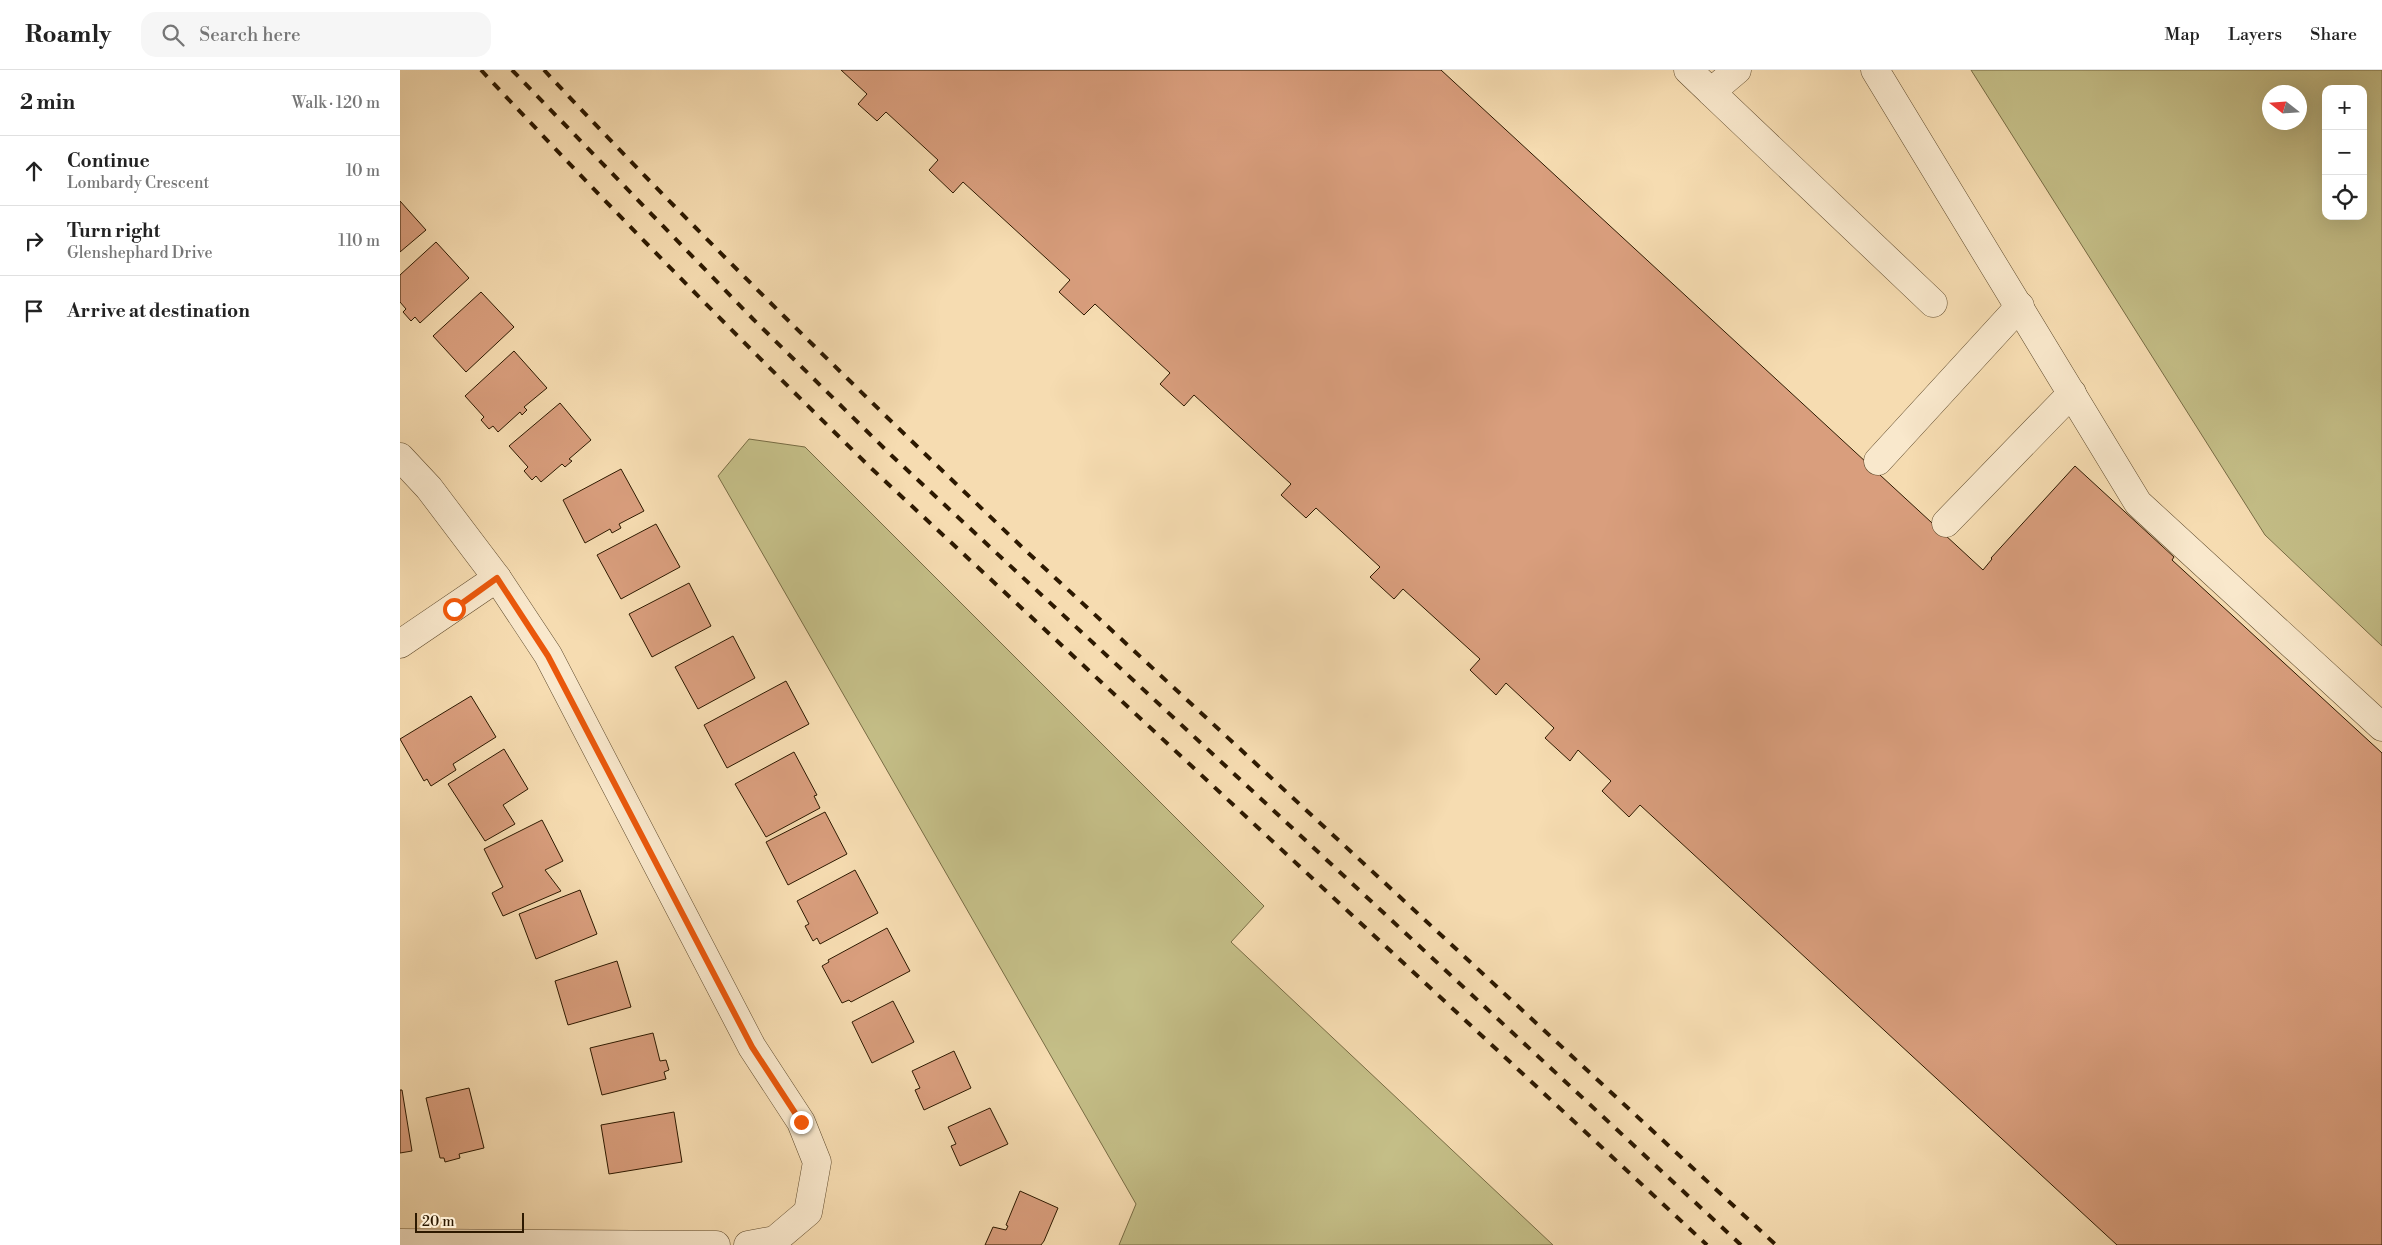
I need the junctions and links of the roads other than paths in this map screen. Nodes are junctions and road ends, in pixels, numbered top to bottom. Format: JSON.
{"nodes":[{"id":1,"x":1688,"y":70,"type":"edge"},
{"id":2,"x":1737,"y":70,"type":"edge"},
{"id":3,"x":1875,"y":70,"type":"edge"},
{"id":4,"x":1711,"y":92,"type":"junction"},
{"id":5,"x":1934,"y":302,"type":"dead end"},
{"id":6,"x":2020,"y":306,"type":"junction"},
{"id":7,"x":2072,"y":393,"type":"junction"},
{"id":8,"x":400,"y":457,"type":"edge"},
{"id":9,"x":1878,"y":461,"type":"dead end"},
{"id":10,"x":1946,"y":523,"type":"dead end"},
{"id":11,"x":497,"y":578,"type":"junction"},
{"id":12,"x":400,"y":644,"type":"edge"},
{"id":13,"x":2382,"y":726,"type":"edge"},
{"id":14,"x":400,"y":1244,"type":"edge"},
{"id":15,"x":716,"y":1245,"type":"edge"},
{"id":16,"x":748,"y":1245,"type":"edge"}],
"edges":[{"from":1,"to":4,"type":"street"},
{"from":2,"to":4,"type":"street"},
{"from":3,"to":6,"type":"street"},
{"from":4,"to":5,"type":"street"},
{"from":6,"to":7,"type":"street"},
{"from":6,"to":9,"type":"street"},
{"from":7,"to":10,"type":"street"},
{"from":7,"to":13,"type":"street"},
{"from":8,"to":11,"type":"street"},
{"from":11,"to":12,"type":"street"},
{"from":11,"to":16,"type":"street"},
{"from":14,"to":15,"type":"street"}]}
